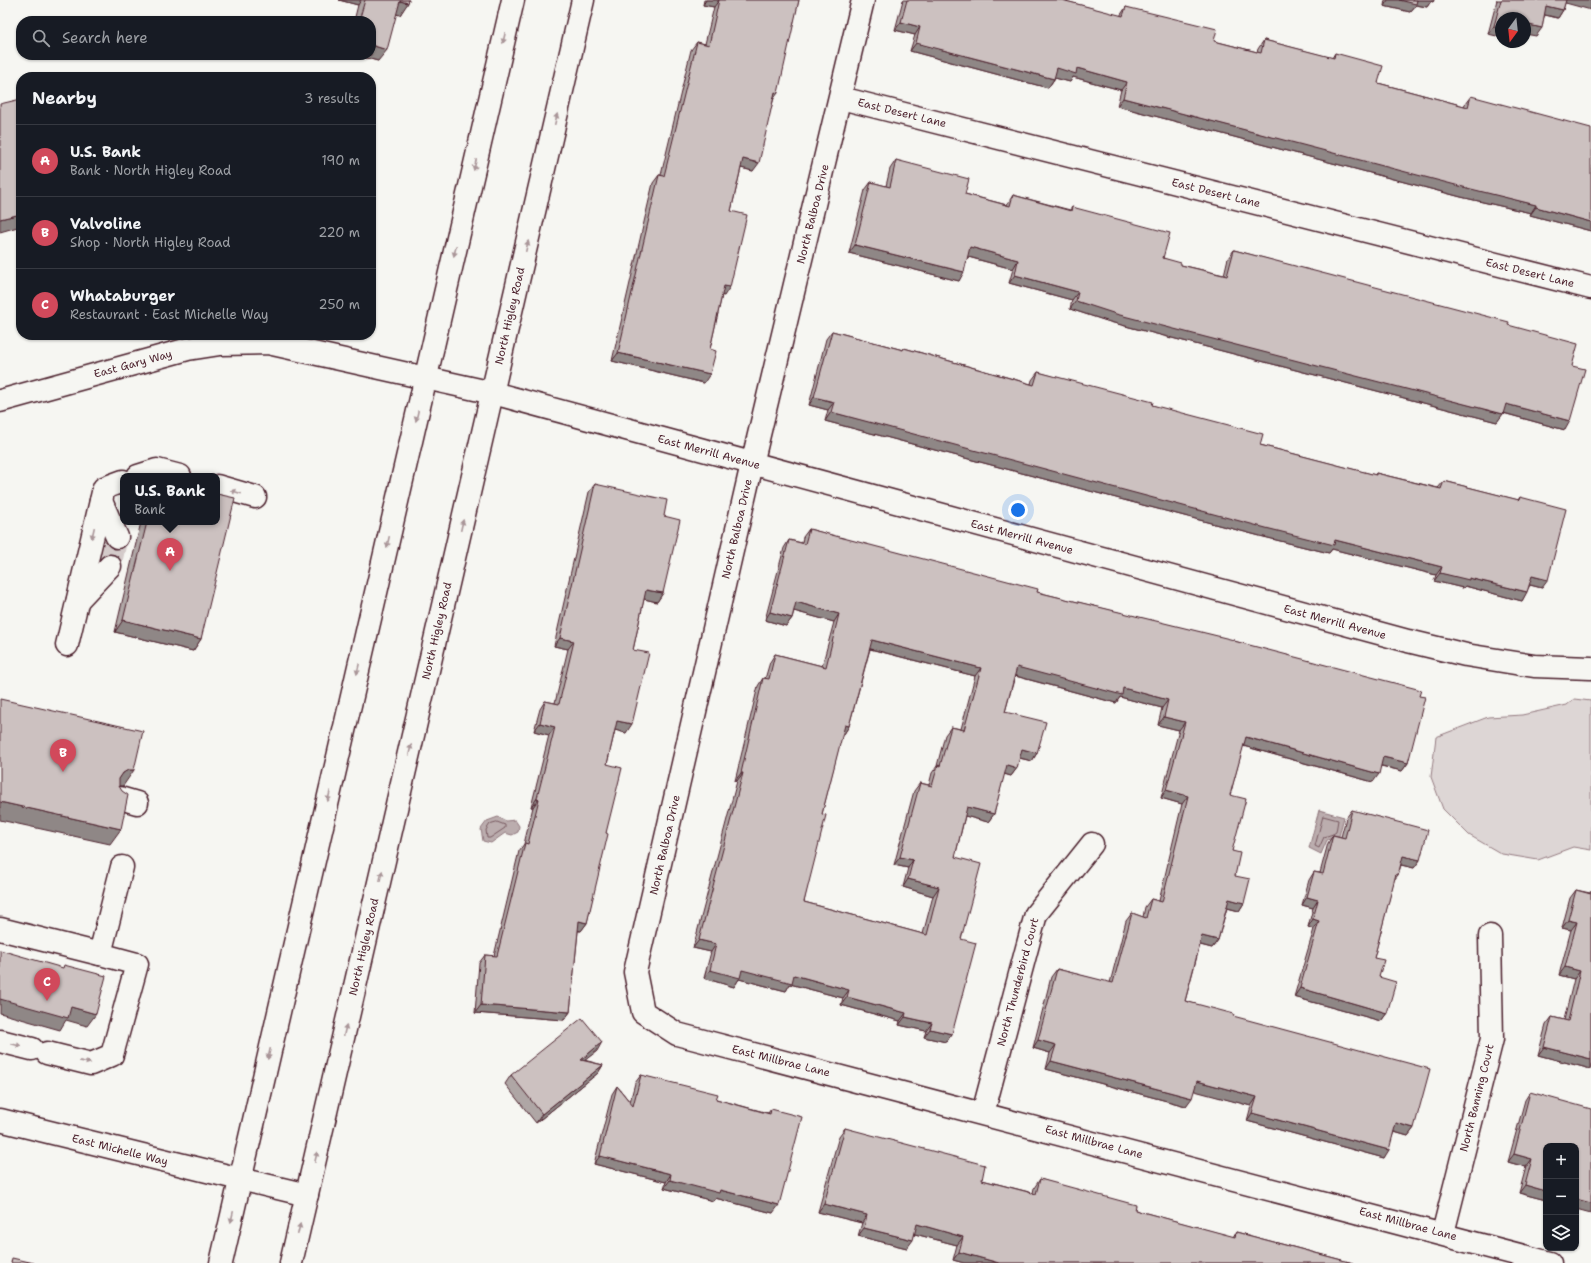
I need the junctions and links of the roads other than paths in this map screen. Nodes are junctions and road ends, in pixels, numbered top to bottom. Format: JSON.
{"nodes":[{"id":1,"x":513,"y":0,"type":"edge"},
{"id":2,"x":583,"y":0,"type":"edge"},
{"id":3,"x":863,"y":0,"type":"edge"},
{"id":4,"x":841,"y":98,"type":"junction"},
{"id":5,"x":1591,"y":288,"type":"edge"},
{"id":6,"x":426,"y":378,"type":"junction"},
{"id":7,"x":457,"y":385,"type":"joint"},
{"id":8,"x":493,"y":393,"type":"junction"},
{"id":9,"x":0,"y":401,"type":"edge"},
{"id":10,"x":752,"y":464,"type":"junction"},
{"id":11,"x":148,"y":473,"type":"edge"},
{"id":12,"x":168,"y":473,"type":"edge"},
{"id":13,"x":120,"y":482,"type":"edge"},
{"id":14,"x":220,"y":487,"type":"edge"},
{"id":15,"x":255,"y":497,"type":"dead end"},
{"id":16,"x":101,"y":500,"type":"junction"},
{"id":17,"x":117,"y":537,"type":"tunnel mouth"},
{"id":18,"x":110,"y":566,"type":"tunnel mouth"},
{"id":19,"x":78,"y":601,"type":"junction"},
{"id":20,"x":67,"y":645,"type":"dead end"},
{"id":21,"x":1591,"y":668,"type":"edge"},
{"id":22,"x":1092,"y":844,"type":"dead end"},
{"id":23,"x":122,"y":867,"type":"dead end"},
{"id":24,"x":0,"y":929,"type":"edge"},
{"id":25,"x":1490,"y":936,"type":"dead end"},
{"id":26,"x":100,"y":954,"type":"junction"},
{"id":27,"x":643,"y":1012,"type":"joint"},
{"id":28,"x":0,"y":1041,"type":"edge"},
{"id":29,"x":983,"y":1113,"type":"junction"},
{"id":30,"x":0,"y":1120,"type":"edge"},
{"id":31,"x":240,"y":1179,"type":"junction"},
{"id":32,"x":307,"y":1195,"type":"junction"},
{"id":33,"x":1443,"y":1234,"type":"junction"},
{"id":34,"x":221,"y":1263,"type":"edge"},
{"id":35,"x":291,"y":1263,"type":"edge"},
{"id":36,"x":1550,"y":1263,"type":"edge"}],
"edges":[{"from":1,"to":6,"type":"street","one_way":true},
{"from":8,"to":2,"type":"street","name":"North Higley Road","one_way":true},
{"from":3,"to":4,"type":"street","name":"North Balboa Drive"},
{"from":4,"to":5,"type":"street","name":"East Desert Lane"},
{"from":4,"to":10,"type":"street","name":"North Balboa Drive"},
{"from":6,"to":7,"type":"street","name":"East Gary Way"},
{"from":6,"to":9,"type":"street","name":"East Gary Way"},
{"from":6,"to":31,"type":"street","one_way":true},
{"from":7,"to":8,"type":"street","name":"East Merrill Avenue"},
{"from":8,"to":10,"type":"street","name":"East Merrill Avenue"},
{"from":32,"to":8,"type":"street","name":"North Higley Road","one_way":true},
{"from":10,"to":21,"type":"street","name":"East Merrill Avenue"},
{"from":10,"to":27,"type":"street","name":"North Balboa Drive"},
{"from":11,"to":12,"type":"street"},
{"from":13,"to":16,"type":"street"},
{"from":15,"to":14,"type":"street","one_way":true},
{"from":16,"to":17,"type":"street"},
{"from":16,"to":19,"type":"street","one_way":true},
{"from":18,"to":19,"type":"street"},
{"from":19,"to":20,"type":"street"},
{"from":22,"to":29,"type":"street","name":"North Thunderbird Court"},
{"from":23,"to":26,"type":"street"},
{"from":24,"to":26,"type":"street"},
{"from":25,"to":33,"type":"street","name":"North Banning Court"},
{"from":28,"to":26,"type":"street","one_way":true},
{"from":27,"to":29,"type":"street","name":"East Millbrae Lane"},
{"from":29,"to":33,"type":"street","name":"East Millbrae Lane"},
{"from":30,"to":31,"type":"street","name":"East Michelle Way"},
{"from":31,"to":32,"type":"street","name":"East Michelle Way"},
{"from":31,"to":34,"type":"street","one_way":true},
{"from":35,"to":32,"type":"street","name":"North Higley Road","one_way":true},
{"from":33,"to":36,"type":"street","name":"East Millbrae Lane"}]}
